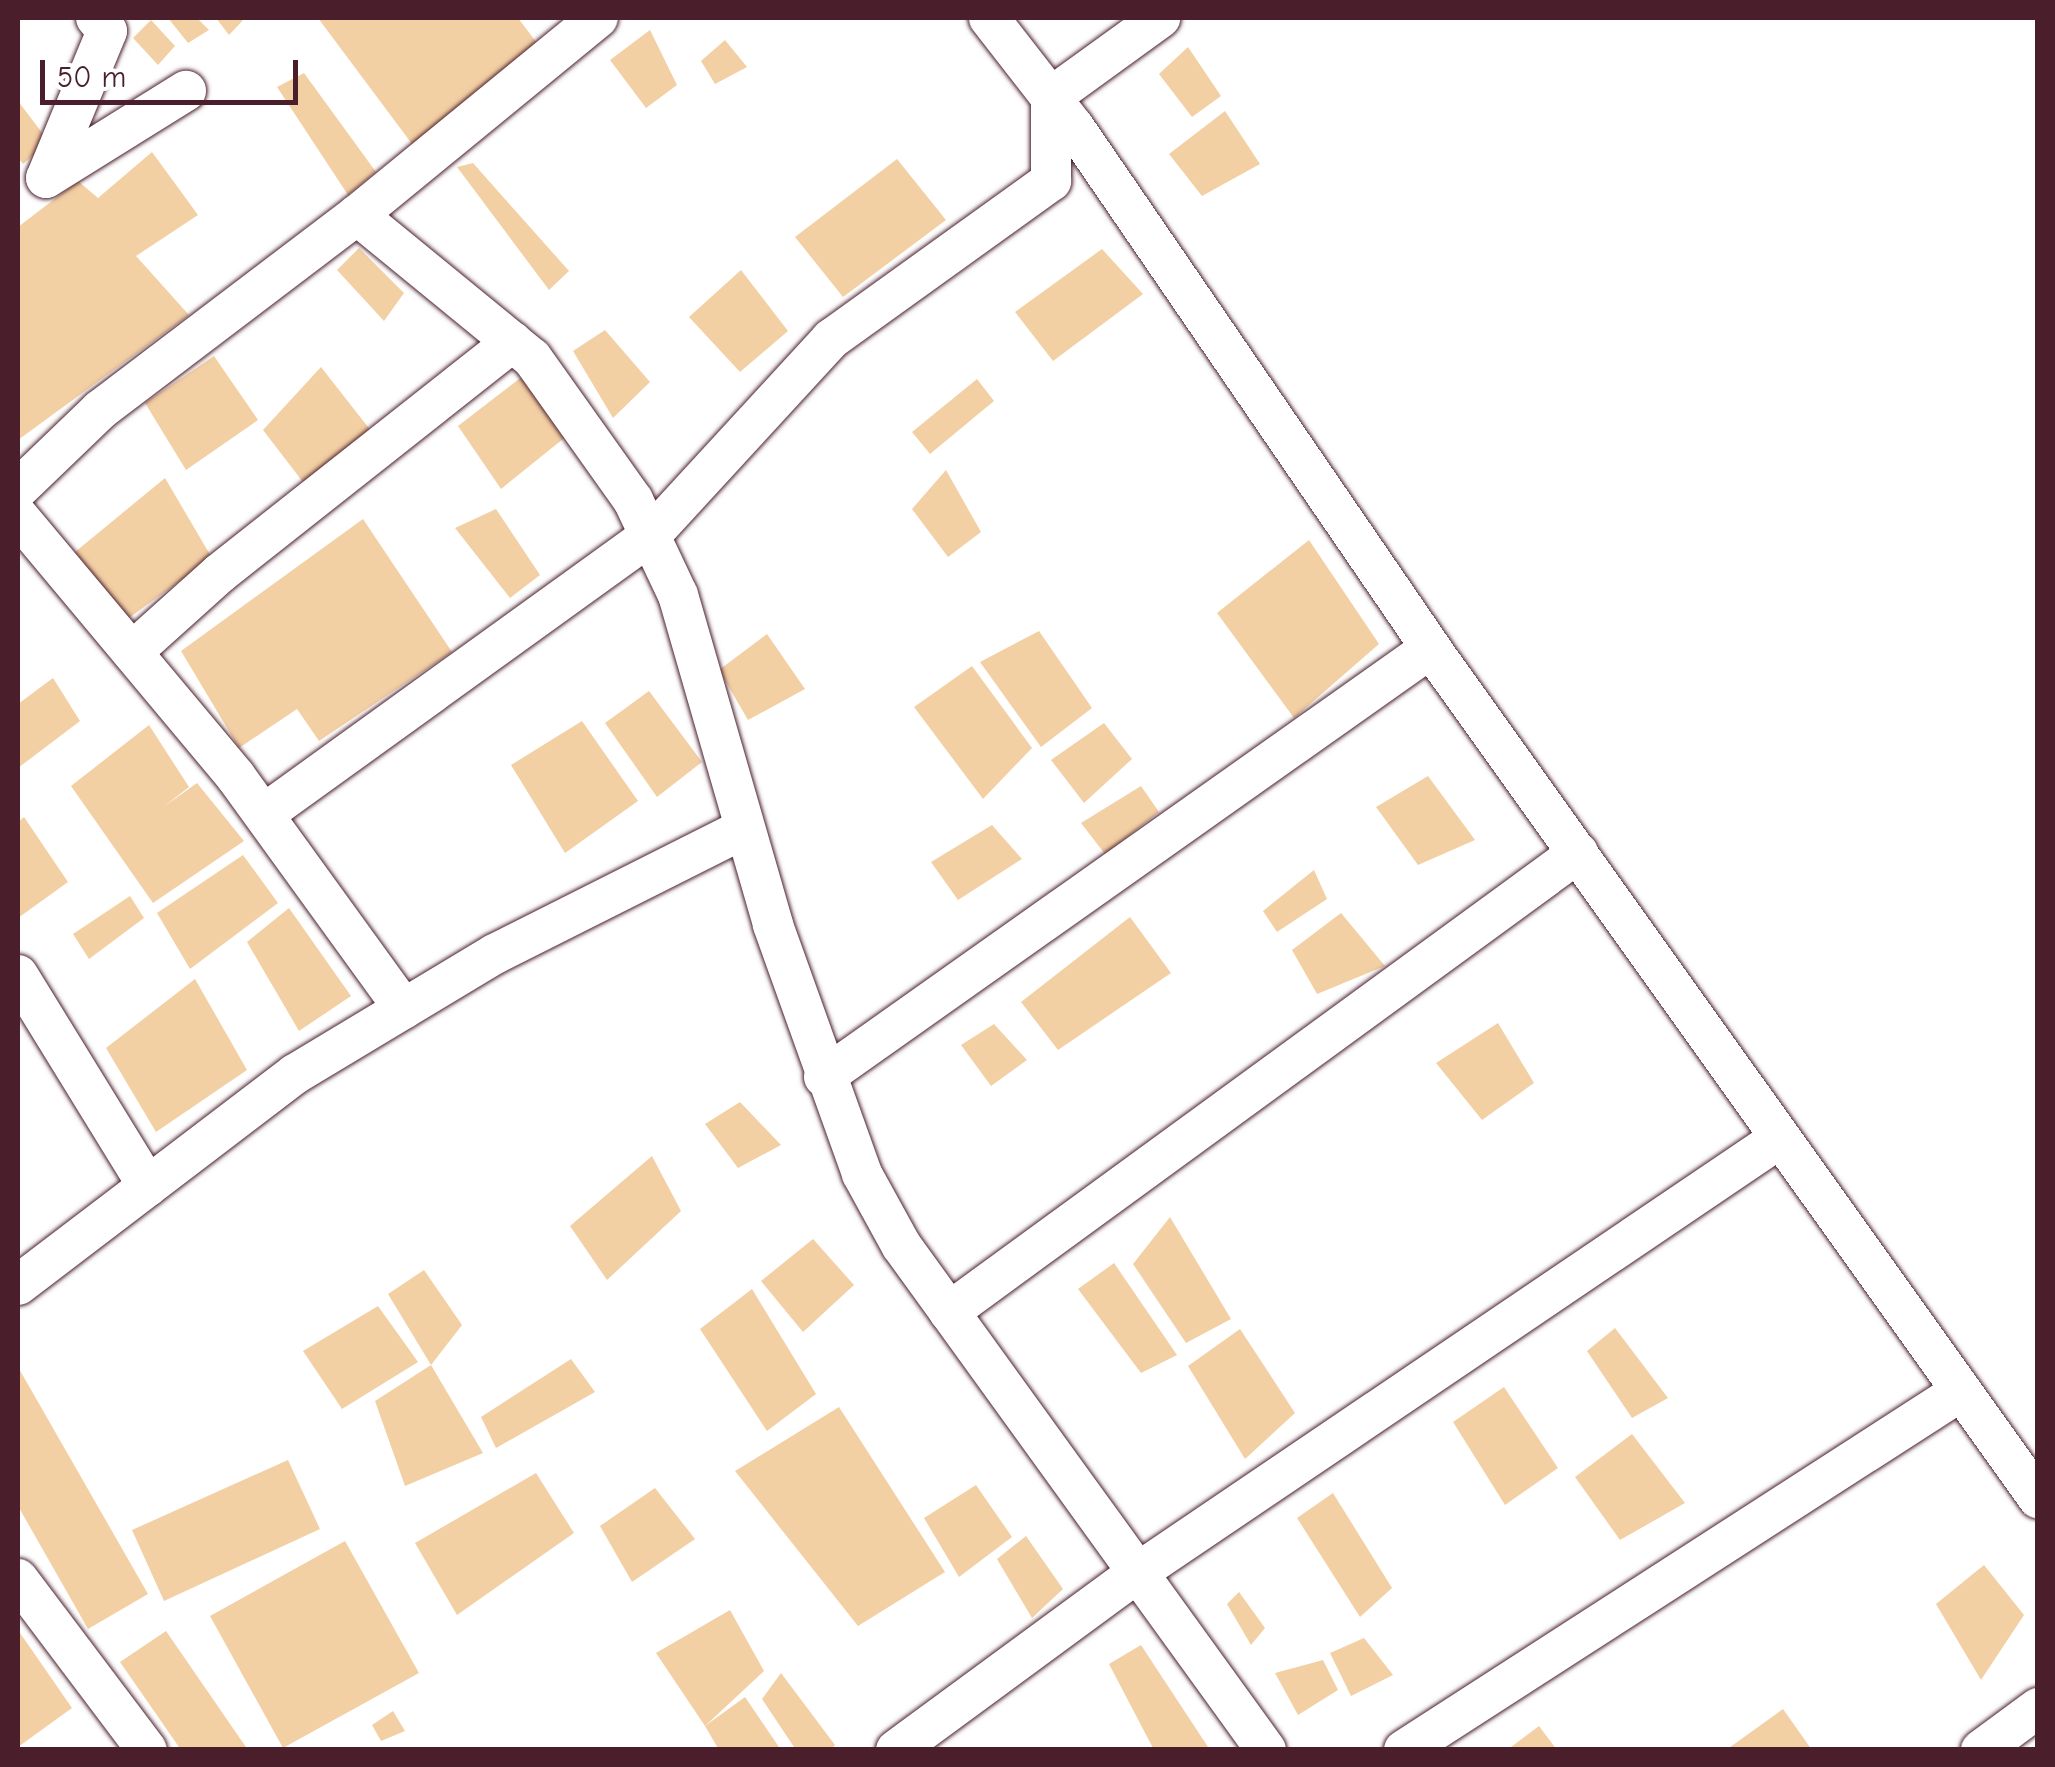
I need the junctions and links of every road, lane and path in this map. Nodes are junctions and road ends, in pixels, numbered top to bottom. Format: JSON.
{"nodes":[{"id":1,"x":96,"y":18,"type":"edge"},
{"id":2,"x":598,"y":18,"type":"edge"},
{"id":3,"x":989,"y":18,"type":"edge"},
{"id":4,"x":1160,"y":18,"type":"edge"},
{"id":5,"x":186,"y":90,"type":"dead end"},
{"id":6,"x":1051,"y":97,"type":"junction"},
{"id":7,"x":32,"y":187,"type":"edge"},
{"id":8,"x":358,"y":214,"type":"junction"},
{"id":9,"x":513,"y":342,"type":"junction"},
{"id":10,"x":18,"y":489,"type":"edge"},
{"id":11,"x":18,"y":516,"type":"edge"},
{"id":12,"x":650,"y":536,"type":"junction"},
{"id":13,"x":1431,"y":648,"type":"junction"},
{"id":14,"x":132,"y":652,"type":"junction"},
{"id":15,"x":264,"y":814,"type":"junction"},
{"id":16,"x":744,"y":829,"type":"junction"},
{"id":17,"x":1578,"y":853,"type":"junction"},
{"id":18,"x":21,"y":987,"type":"edge"},
{"id":19,"x":404,"y":1009,"type":"junction"},
{"id":20,"x":824,"y":1077,"type":"junction"},
{"id":21,"x":1780,"y":1138,"type":"junction"},
{"id":22,"x":148,"y":1186,"type":"junction"},
{"id":23,"x":18,"y":1285,"type":"edge"},
{"id":24,"x":950,"y":1312,"type":"junction"},
{"id":25,"x":1961,"y":1390,"type":"junction"},
{"id":26,"x":2038,"y":1498,"type":"edge"},
{"id":27,"x":1140,"y":1570,"type":"junction"},
{"id":28,"x":18,"y":1579,"type":"edge"},
{"id":29,"x":2038,"y":1708,"type":"edge"},
{"id":30,"x":146,"y":1750,"type":"edge"},
{"id":31,"x":896,"y":1750,"type":"edge"},
{"id":32,"x":1266,"y":1750,"type":"edge"},
{"id":33,"x":1404,"y":1750,"type":"edge"},
{"id":34,"x":1981,"y":1750,"type":"edge"}],
"edges":[{"from":1,"to":7,"type":"street"},
{"from":2,"to":8,"type":"street"},
{"from":3,"to":6,"type":"street"},
{"from":4,"to":6,"type":"street"},
{"from":5,"to":7,"type":"street"},
{"from":6,"to":12,"type":"street"},
{"from":6,"to":13,"type":"street"},
{"from":8,"to":9,"type":"street"},
{"from":8,"to":10,"type":"street"},
{"from":9,"to":12,"type":"street"},
{"from":9,"to":14,"type":"street"},
{"from":11,"to":14,"type":"street"},
{"from":12,"to":15,"type":"street"},
{"from":12,"to":16,"type":"street"},
{"from":13,"to":17,"type":"street"},
{"from":13,"to":20,"type":"street"},
{"from":14,"to":15,"type":"street"},
{"from":15,"to":19,"type":"street"},
{"from":16,"to":19,"type":"street"},
{"from":16,"to":20,"type":"street"},
{"from":17,"to":21,"type":"street"},
{"from":17,"to":24,"type":"street"},
{"from":18,"to":22,"type":"street"},
{"from":19,"to":22,"type":"street"},
{"from":20,"to":24,"type":"street"},
{"from":21,"to":25,"type":"street"},
{"from":21,"to":27,"type":"street"},
{"from":22,"to":23,"type":"street"},
{"from":24,"to":27,"type":"street"},
{"from":25,"to":26,"type":"street"},
{"from":25,"to":33,"type":"street"},
{"from":27,"to":31,"type":"street"},
{"from":27,"to":32,"type":"street"},
{"from":28,"to":30,"type":"street"},
{"from":29,"to":34,"type":"street"}]}
